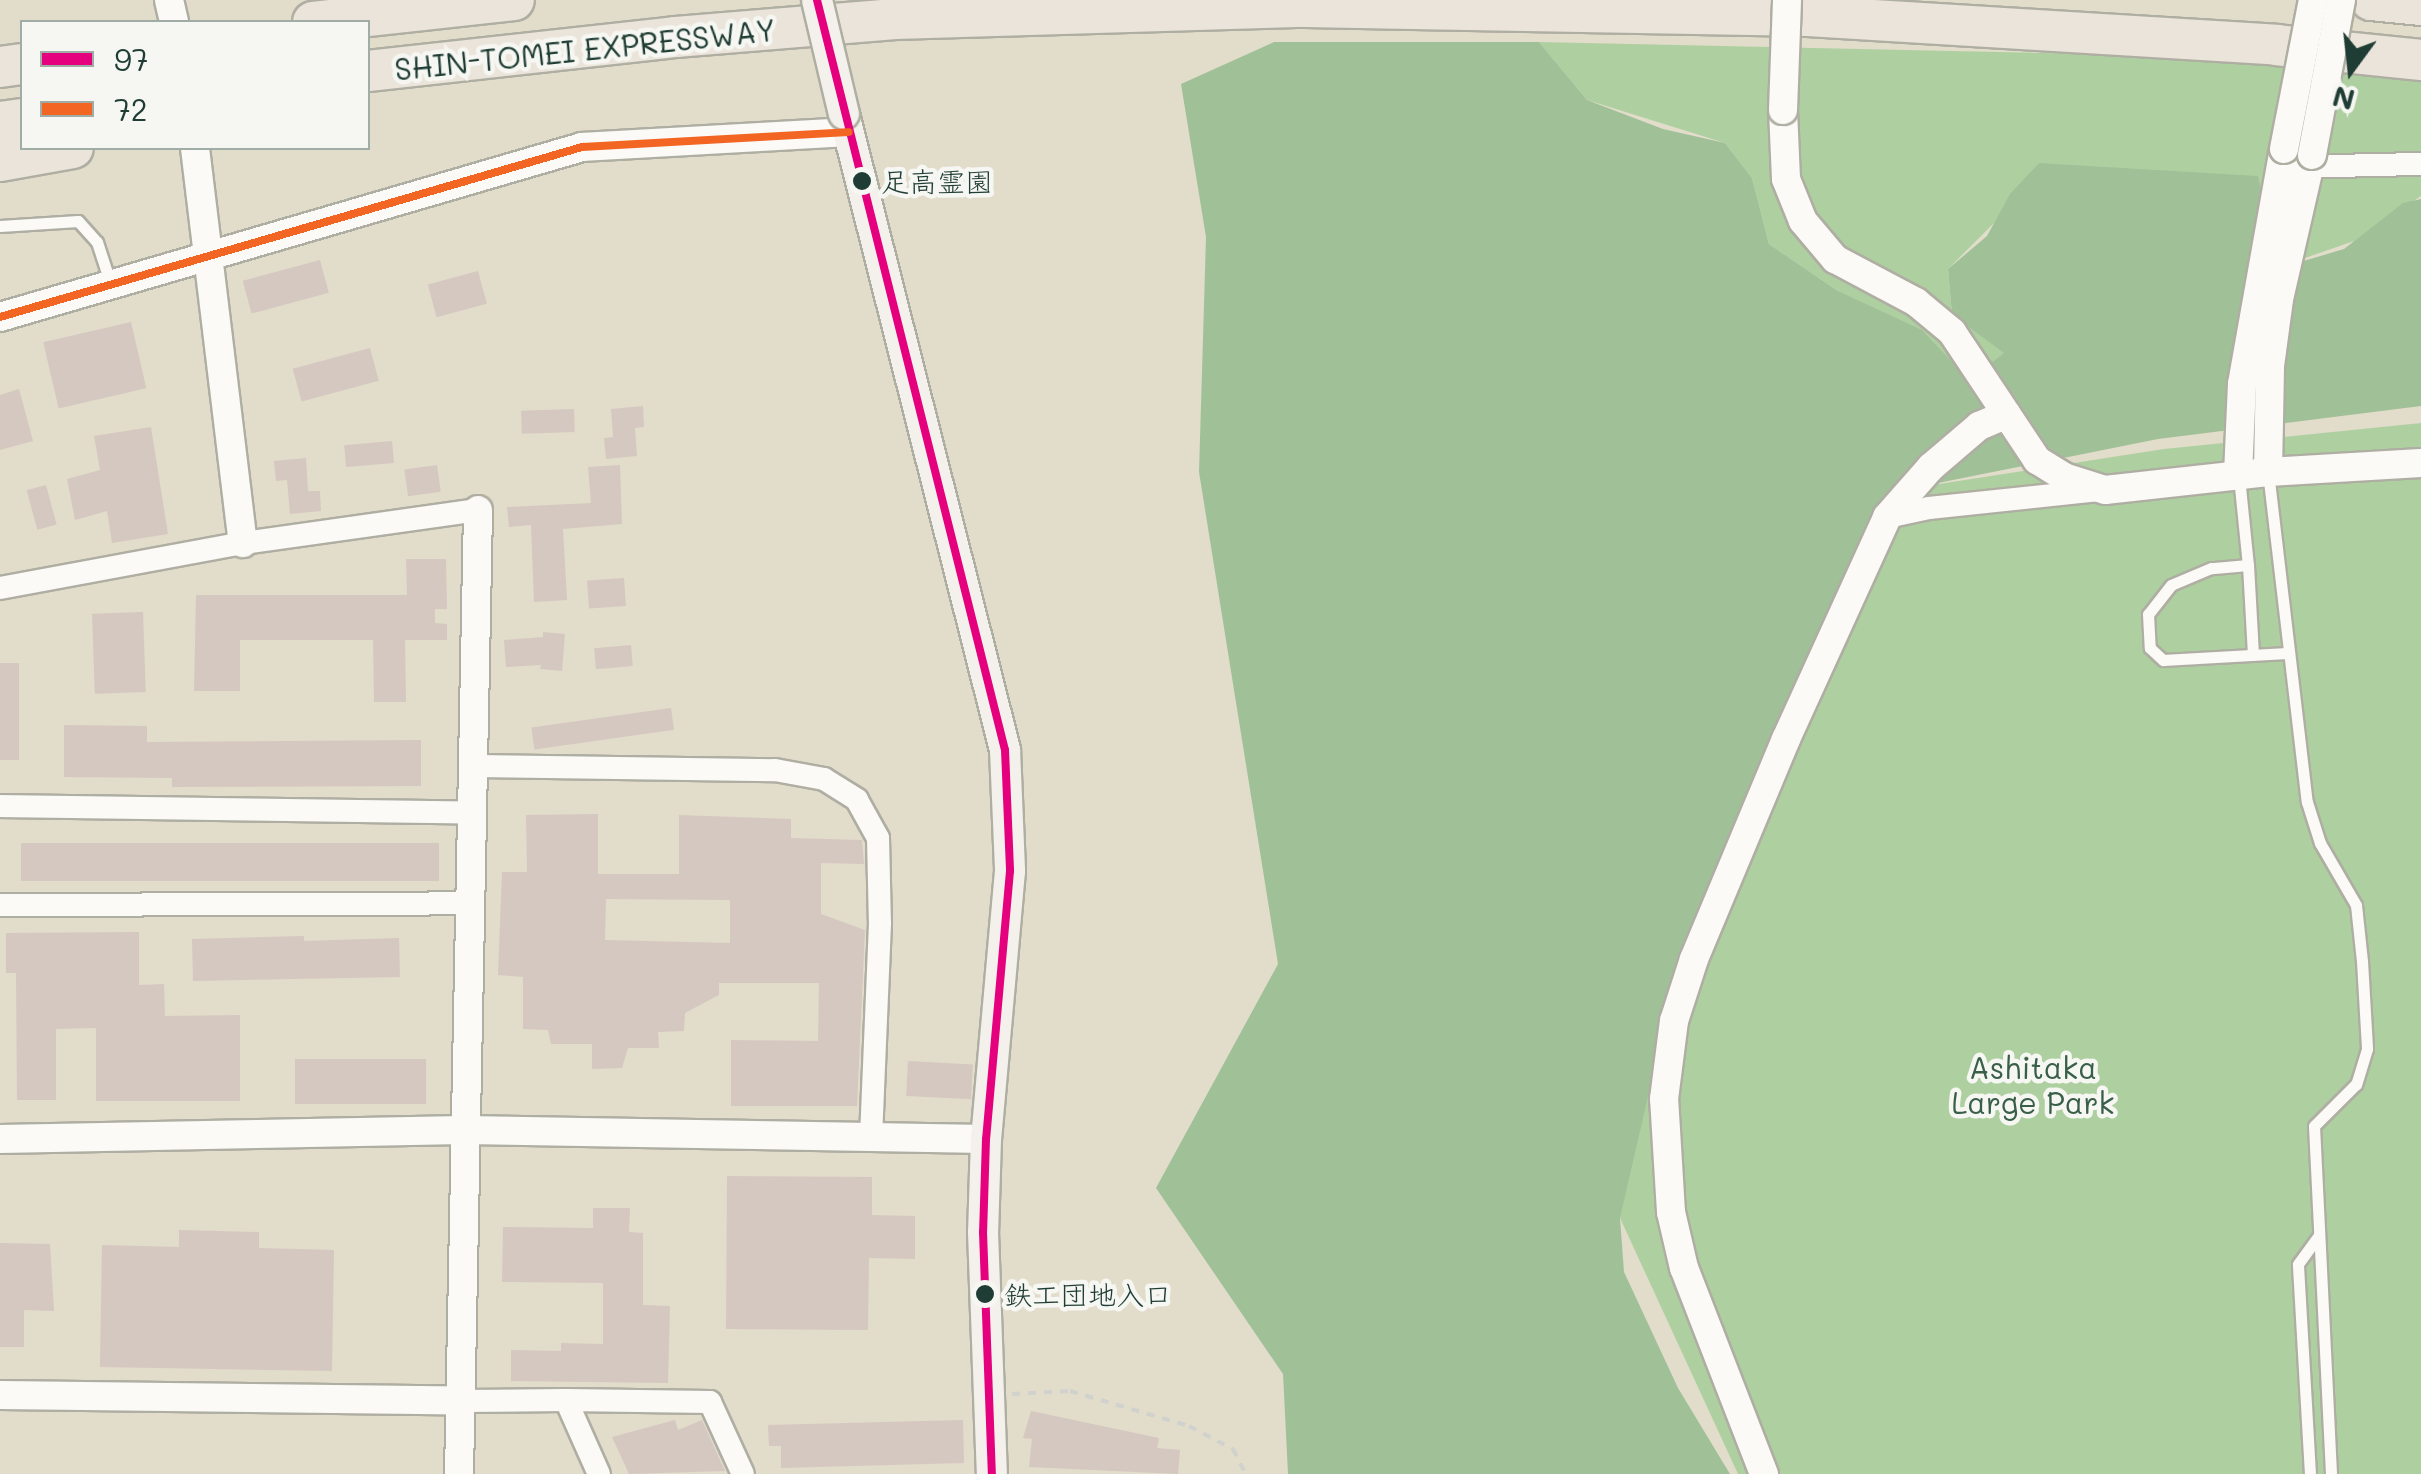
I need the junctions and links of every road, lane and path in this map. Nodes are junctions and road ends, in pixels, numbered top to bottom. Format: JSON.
{"nodes":[{"id":1,"x":514,"y":0,"type":"edge"},
{"id":2,"x":816,"y":0,"type":"edge"},
{"id":3,"x":1788,"y":0,"type":"edge"},
{"id":4,"x":2313,"y":0,"type":"edge"},
{"id":5,"x":2342,"y":0,"type":"edge"},
{"id":6,"x":2371,"y":0,"type":"edge"},
{"id":7,"x":2421,"y":5,"type":"edge"},
{"id":8,"x":895,"y":19,"type":"junction"},
{"id":9,"x":331,"y":20,"type":"edge"},
{"id":10,"x":2421,"y":60,"type":"edge"},
{"id":11,"x":370,"y":71,"type":"edge"},
{"id":12,"x":370,"y":94,"type":"edge"},
{"id":13,"x":846,"y":123,"type":"junction"},
{"id":14,"x":63,"y":150,"type":"edge"},
{"id":15,"x":195,"y":150,"type":"edge"},
{"id":16,"x":2282,"y":156,"type":"junction"},
{"id":17,"x":0,"y":162,"type":"edge"},
{"id":18,"x":2311,"y":162,"type":"junction"},
{"id":19,"x":2421,"y":164,"type":"edge"},
{"id":20,"x":0,"y":226,"type":"edge"},
{"id":21,"x":211,"y":257,"type":"junction"},
{"id":22,"x":111,"y":286,"type":"junction"},
{"id":23,"x":0,"y":317,"type":"edge"},
{"id":24,"x":2007,"y":414,"type":"junction"},
{"id":25,"x":2421,"y":463,"type":"edge"},
{"id":26,"x":2268,"y":472,"type":"junction"},
{"id":27,"x":2238,"y":475,"type":"junction"},
{"id":28,"x":2105,"y":490,"type":"junction"},
{"id":29,"x":478,"y":510,"type":"joint"},
{"id":30,"x":1887,"y":517,"type":"junction"},
{"id":31,"x":243,"y":543,"type":"junction"},
{"id":32,"x":2248,"y":565,"type":"junction"},
{"id":33,"x":0,"y":588,"type":"edge"},
{"id":34,"x":2287,"y":653,"type":"junction"},
{"id":35,"x":2253,"y":656,"type":"junction"},
{"id":36,"x":476,"y":766,"type":"junction"},
{"id":37,"x":0,"y":806,"type":"edge"},
{"id":38,"x":474,"y":813,"type":"junction"},
{"id":39,"x":466,"y":903,"type":"junction"},
{"id":40,"x":0,"y":905,"type":"edge"},
{"id":41,"x":463,"y":1130,"type":"junction"},
{"id":42,"x":0,"y":1139,"type":"edge"},
{"id":43,"x":871,"y":1139,"type":"junction"},
{"id":44,"x":986,"y":1139,"type":"junction"},
{"id":45,"x":2319,"y":1234,"type":"junction"},
{"id":46,"x":990,"y":1394,"type":"junction"},
{"id":47,"x":0,"y":1395,"type":"edge"},
{"id":48,"x":460,"y":1400,"type":"junction"},
{"id":49,"x":566,"y":1400,"type":"junction"},
{"id":50,"x":459,"y":1474,"type":"edge"},
{"id":51,"x":598,"y":1474,"type":"edge"},
{"id":52,"x":743,"y":1474,"type":"edge"},
{"id":53,"x":992,"y":1474,"type":"edge"},
{"id":54,"x":1246,"y":1474,"type":"edge"},
{"id":55,"x":1764,"y":1474,"type":"edge"},
{"id":56,"x":2310,"y":1474,"type":"edge"},
{"id":57,"x":2331,"y":1474,"type":"edge"}],
"edges":[{"from":1,"to":9,"type":"highway","name":"SHIN-TOMEI EXPRESSWAY"},
{"from":2,"to":13,"type":"main road","bridge":true},
{"from":3,"to":24,"type":"street","bridge":true},
{"from":4,"to":16,"type":"street","bridge":true},
{"from":5,"to":18,"type":"street","bridge":true},
{"from":6,"to":7,"type":"highway"},
{"from":8,"to":10,"type":"highway","name":"SHIN-TOMEI EXPRESSWAY"},
{"from":8,"to":11,"type":"highway","name":"SHIN-TOMEI EXPRESSWAY"},
{"from":8,"to":12,"type":"highway"},
{"from":13,"to":21,"type":"street"},
{"from":13,"to":44,"type":"main road"},
{"from":14,"to":17,"type":"highway"},
{"from":15,"to":21,"type":"street"},
{"from":16,"to":18,"type":"street"},
{"from":16,"to":27,"type":"street"},
{"from":18,"to":19,"type":"street"},
{"from":18,"to":26,"type":"street"},
{"from":20,"to":22,"type":"lane"},
{"from":21,"to":22,"type":"street"},
{"from":21,"to":31,"type":"street"},
{"from":22,"to":23,"type":"street"},
{"from":24,"to":28,"type":"street"},
{"from":24,"to":30,"type":"street"},
{"from":25,"to":26,"type":"street"},
{"from":26,"to":27,"type":"street"},
{"from":26,"to":34,"type":"lane"},
{"from":27,"to":28,"type":"street"},
{"from":27,"to":32,"type":"lane"},
{"from":28,"to":30,"type":"street"},
{"from":29,"to":31,"type":"street"},
{"from":29,"to":36,"type":"street"},
{"from":30,"to":55,"type":"street"},
{"from":31,"to":33,"type":"street"},
{"from":32,"to":35,"type":"lane"},
{"from":32,"to":35,"type":"lane"},
{"from":34,"to":35,"type":"lane"},
{"from":34,"to":45,"type":"lane"},
{"from":36,"to":38,"type":"street"},
{"from":36,"to":43,"type":"street"},
{"from":37,"to":38,"type":"street"},
{"from":38,"to":39,"type":"street"},
{"from":39,"to":40,"type":"street"},
{"from":39,"to":41,"type":"street"},
{"from":41,"to":42,"type":"street"},
{"from":41,"to":43,"type":"street"},
{"from":41,"to":48,"type":"street"},
{"from":43,"to":44,"type":"street"},
{"from":44,"to":46,"type":"main road"},
{"from":45,"to":56,"type":"lane"},
{"from":45,"to":57,"type":"lane"},
{"from":46,"to":53,"type":"main road"},
{"from":46,"to":54,"type":"path"},
{"from":47,"to":48,"type":"street"},
{"from":48,"to":49,"type":"street"},
{"from":48,"to":50,"type":"street"},
{"from":49,"to":51,"type":"street"},
{"from":49,"to":52,"type":"street"}]}
